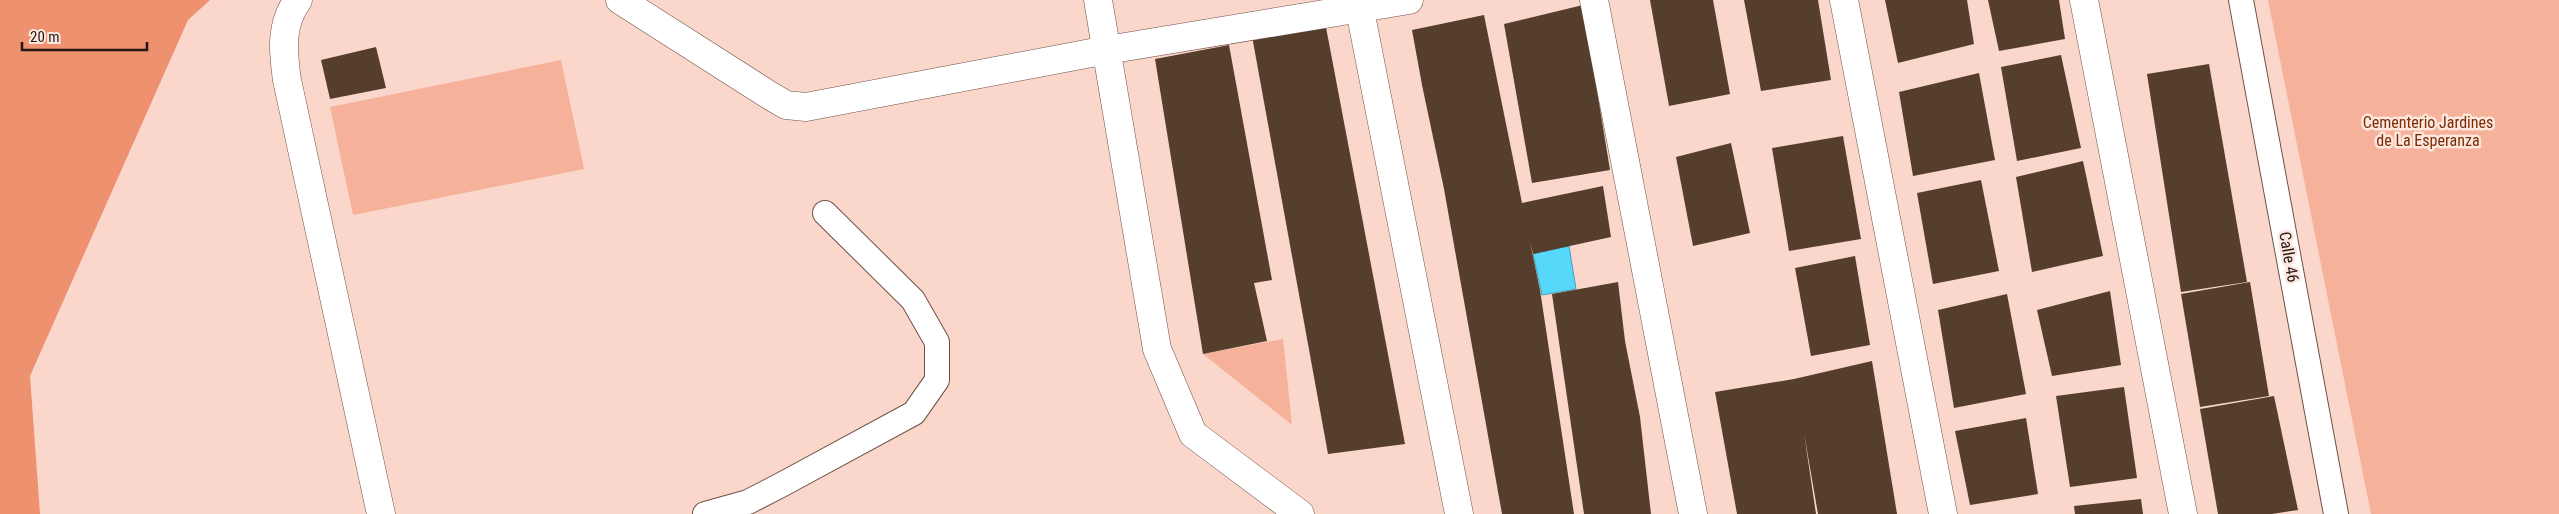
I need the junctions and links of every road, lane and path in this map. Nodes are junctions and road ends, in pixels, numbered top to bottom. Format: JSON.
{"nodes":[{"id":1,"x":298,"y":0,"type":"edge"},
{"id":2,"x":620,"y":0,"type":"edge"},
{"id":3,"x":1098,"y":0,"type":"edge"},
{"id":4,"x":1409,"y":0,"type":"edge"},
{"id":5,"x":1594,"y":0,"type":"edge"},
{"id":6,"x":1844,"y":0,"type":"edge"},
{"id":7,"x":2084,"y":0,"type":"edge"},
{"id":8,"x":2241,"y":0,"type":"edge"},
{"id":9,"x":1358,"y":3,"type":"edge"},
{"id":10,"x":1107,"y":50,"type":"junction"},
{"id":11,"x":825,"y":213,"type":"dead end"},
{"id":12,"x":381,"y":514,"type":"edge"},
{"id":13,"x":705,"y":514,"type":"edge"},
{"id":14,"x":1300,"y":514,"type":"edge"},
{"id":15,"x":1459,"y":514,"type":"edge"},
{"id":16,"x":1693,"y":514,"type":"edge"},
{"id":17,"x":1943,"y":514,"type":"edge"},
{"id":18,"x":2183,"y":514,"type":"edge"},
{"id":19,"x":2336,"y":514,"type":"edge"}],
"edges":[{"from":1,"to":12,"type":"street"},
{"from":2,"to":10,"type":"street"},
{"from":3,"to":10,"type":"street"},
{"from":4,"to":9,"type":"street"},
{"from":5,"to":16,"type":"street"},
{"from":6,"to":17,"type":"street"},
{"from":7,"to":18,"type":"street"},
{"from":8,"to":19,"type":"lane","name":"Calle 46"},
{"from":9,"to":10,"type":"street"},
{"from":9,"to":15,"type":"street"},
{"from":10,"to":14,"type":"street"},
{"from":11,"to":13,"type":"lane"}]}
